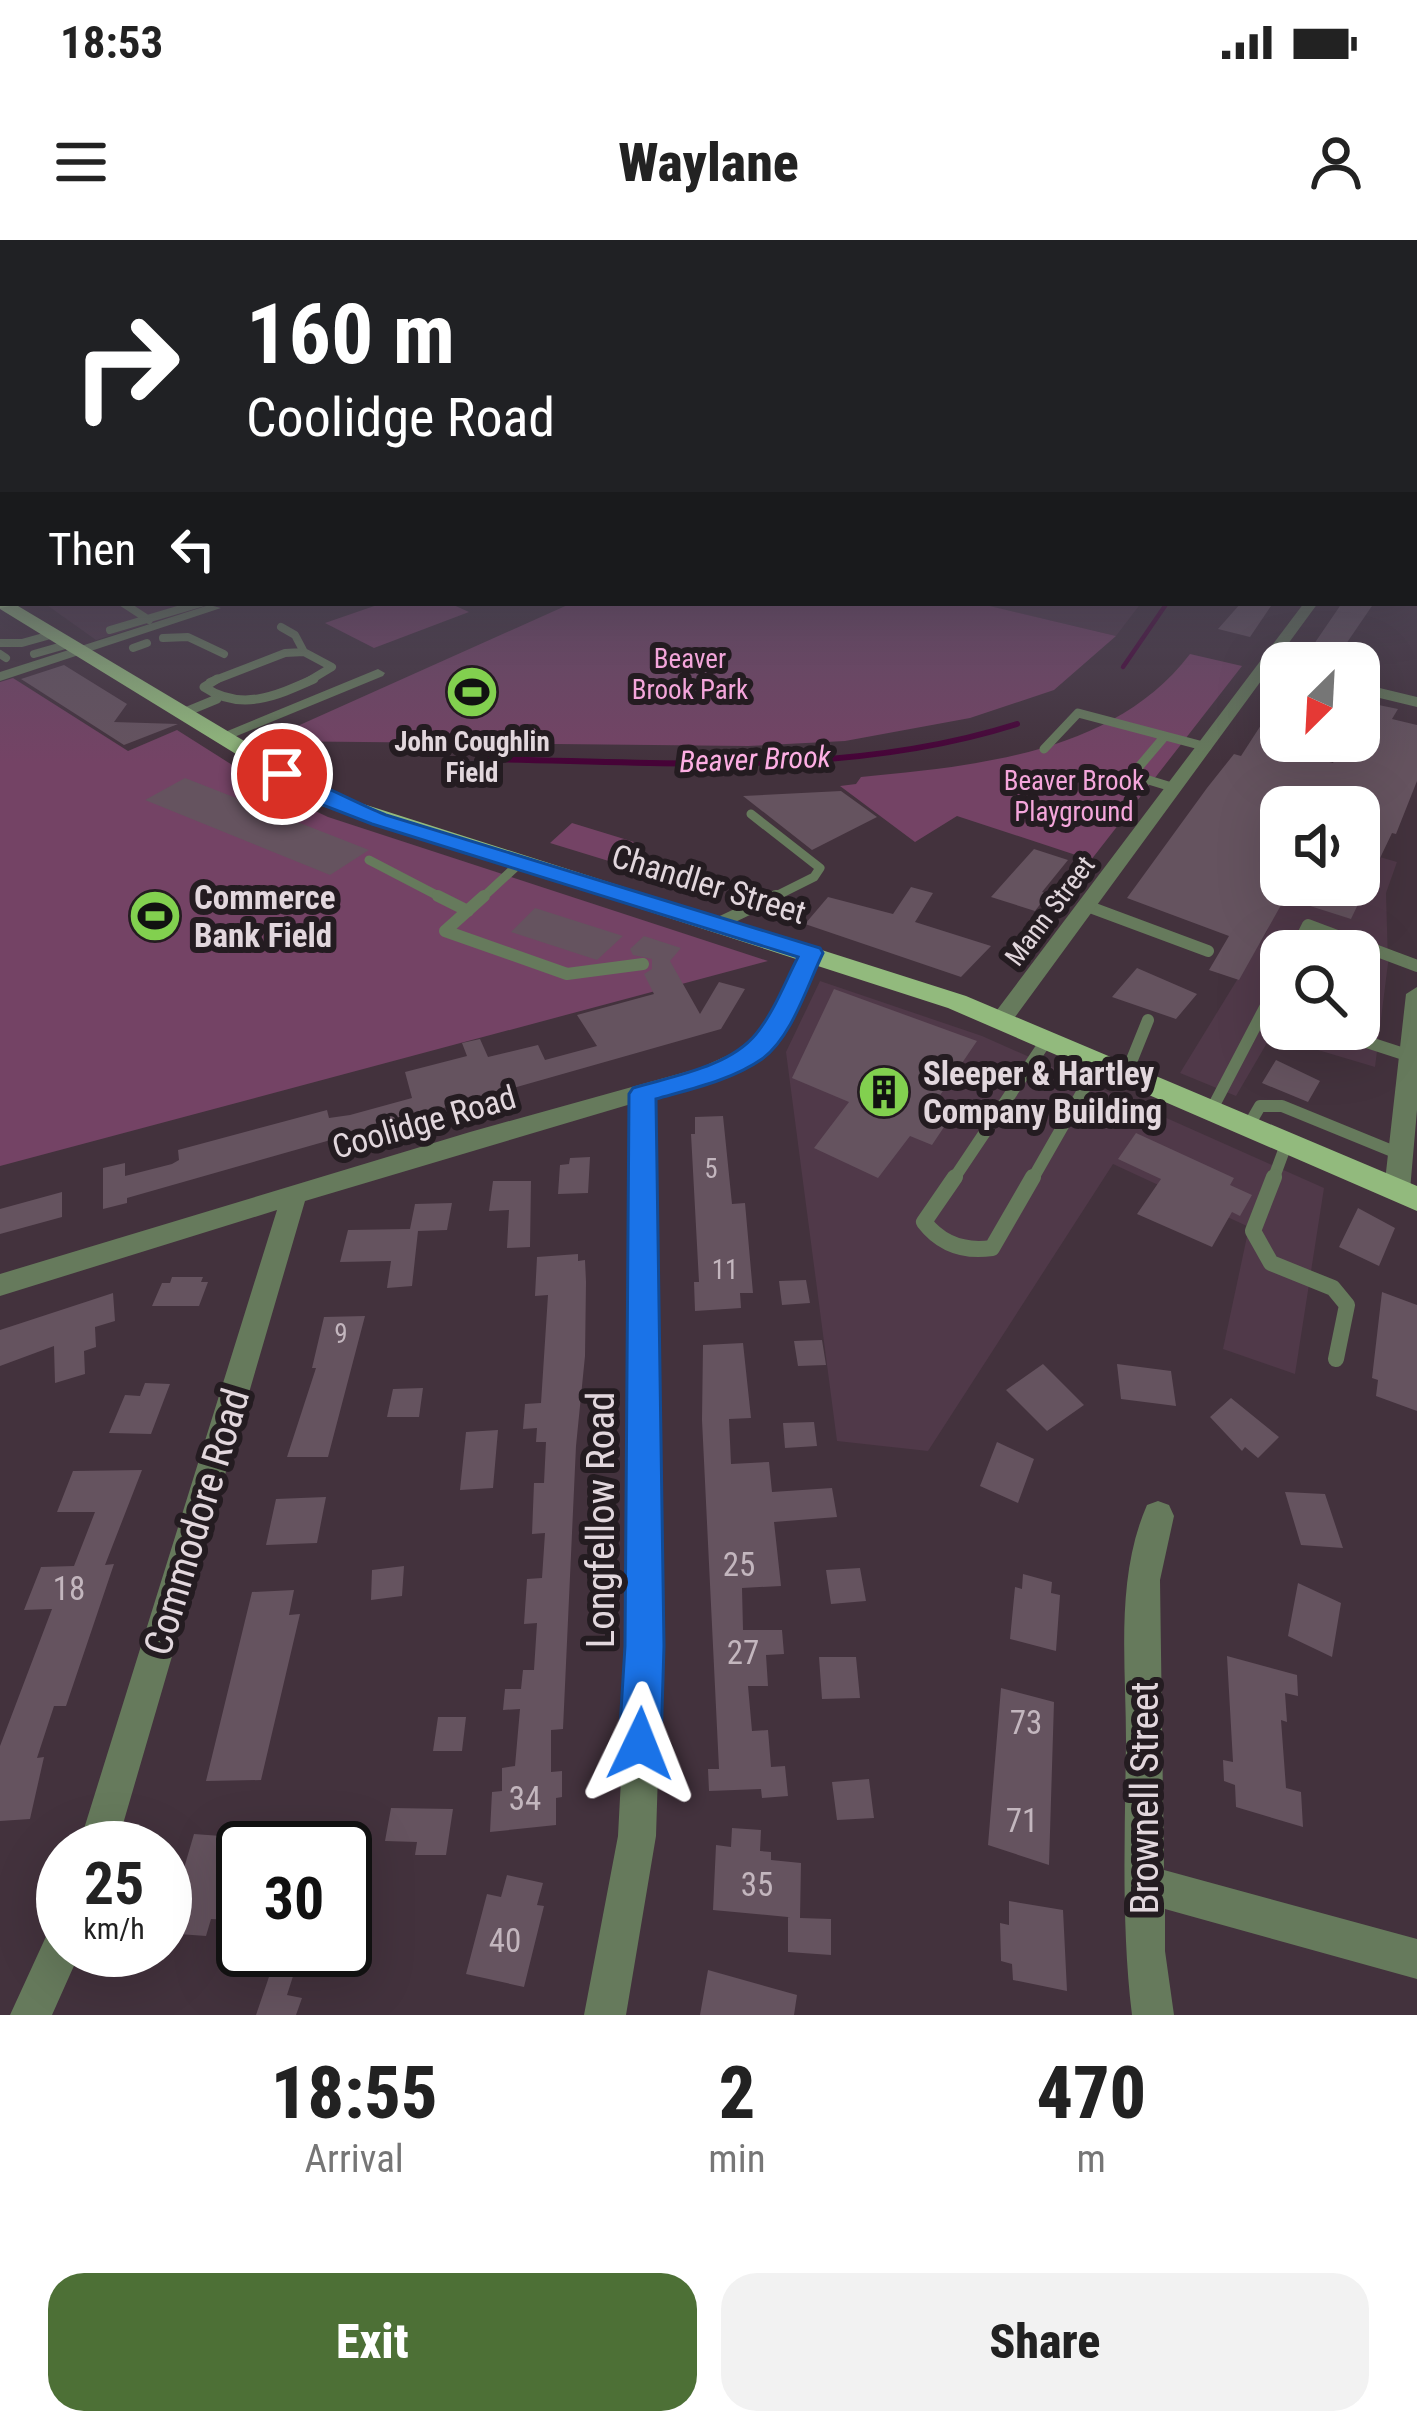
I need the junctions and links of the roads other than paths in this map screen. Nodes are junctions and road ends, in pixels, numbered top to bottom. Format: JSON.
{"nodes":[{"id":1,"x":8,"y":606,"type":"edge"},
{"id":2,"x":127,"y":606,"type":"edge"},
{"id":3,"x":205,"y":606,"type":"edge"},
{"id":4,"x":1308,"y":606,"type":"edge"},
{"id":5,"x":281,"y":627,"type":"dead end"},
{"id":6,"x":156,"y":628,"type":"junction"},
{"id":7,"x":110,"y":630,"type":"dead end"},
{"id":8,"x":1287,"y":642,"type":"edge"},
{"id":9,"x":0,"y":643,"type":"edge"},
{"id":10,"x":22,"y":643,"type":"junction"},
{"id":11,"x":68,"y":643,"type":"junction"},
{"id":12,"x":147,"y":643,"type":"dead end"},
{"id":13,"x":134,"y":648,"type":"dead end"},
{"id":14,"x":304,"y":652,"type":"junction"},
{"id":15,"x":224,"y":654,"type":"dead end"},
{"id":16,"x":39,"y":658,"type":"junction"},
{"id":17,"x":378,"y":674,"type":"dead end"},
{"id":18,"x":0,"y":677,"type":"edge"},
{"id":19,"x":1260,"y":683,"type":"edge"},
{"id":20,"x":1380,"y":693,"type":"edge"},
{"id":21,"x":217,"y":699,"type":"junction"},
{"id":22,"x":1417,"y":702,"type":"edge"},
{"id":23,"x":183,"y":713,"type":"junction"},
{"id":24,"x":1165,"y":736,"type":"junction"},
{"id":25,"x":221,"y":737,"type":"junction"},
{"id":26,"x":1207,"y":747,"type":"junction"},
{"id":27,"x":1044,"y":748,"type":"dead end"},
{"id":28,"x":1175,"y":788,"type":"junction"},
{"id":29,"x":751,"y":814,"type":"dead end"},
{"id":30,"x":369,"y":860,"type":"dead end"},
{"id":31,"x":520,"y":862,"type":"junction"},
{"id":32,"x":1087,"y":906,"type":"junction"},
{"id":33,"x":468,"y":910,"type":"junction"},
{"id":34,"x":717,"y":924,"type":"junction"},
{"id":35,"x":1208,"y":951,"type":"dead end"},
{"id":36,"x":1380,"y":951,"type":"edge"},
{"id":37,"x":812,"y":953,"type":"junction"},
{"id":38,"x":644,"y":964,"type":"dead end"},
{"id":39,"x":1417,"y":966,"type":"edge"},
{"id":40,"x":1417,"y":994,"type":"edge"},
{"id":41,"x":1001,"y":1019,"type":"junction"},
{"id":42,"x":1260,"y":1019,"type":"edge"},
{"id":43,"x":1148,"y":1020,"type":"dead end"},
{"id":44,"x":1048,"y":1038,"type":"junction"},
{"id":45,"x":1380,"y":1047,"type":"edge"},
{"id":46,"x":1412,"y":1058,"type":"junction"},
{"id":47,"x":1113,"y":1066,"type":"junction"},
{"id":48,"x":643,"y":1094,"type":"junction"},
{"id":49,"x":1211,"y":1109,"type":"junction"},
{"id":50,"x":1249,"y":1125,"type":"junction"},
{"id":51,"x":1287,"y":1142,"type":"junction"},
{"id":52,"x":1402,"y":1155,"type":"junction"},
{"id":53,"x":1407,"y":1194,"type":"edge"},
{"id":54,"x":294,"y":1195,"type":"junction"},
{"id":55,"x":0,"y":1285,"type":"edge"},
{"id":56,"x":1336,"y":1359,"type":"dead end"},
{"id":57,"x":1158,"y":1516,"type":"dead end"},
{"id":58,"x":105,"y":1821,"type":"edge"},
{"id":59,"x":1145,"y":1884,"type":"junction"},
{"id":60,"x":1417,"y":1959,"type":"edge"},
{"id":61,"x":49,"y":1977,"type":"edge"},
{"id":62,"x":32,"y":2015,"type":"edge"},
{"id":63,"x":605,"y":2015,"type":"edge"},
{"id":64,"x":1153,"y":2015,"type":"edge"}],
"edges":[{"from":1,"to":11,"type":"main road","name":"Chandler Street"},
{"from":2,"to":6,"type":"lane"},
{"from":3,"to":6,"type":"street"},
{"from":4,"to":8,"type":"street","name":"Mann Street"},
{"from":5,"to":14,"type":"lane"},
{"from":6,"to":7,"type":"lane"},
{"from":6,"to":11,"type":"street"},
{"from":6,"to":15,"type":"lane"},
{"from":9,"to":10,"type":"lane"},
{"from":10,"to":11,"type":"lane"},
{"from":10,"to":16,"type":"lane"},
{"from":11,"to":16,"type":"street"},
{"from":11,"to":23,"type":"main road","name":"Chandler Street"},
{"from":12,"to":13,"type":"lane"},
{"from":14,"to":21,"type":"lane"},
{"from":14,"to":21,"type":"lane"},
{"from":16,"to":18,"type":"street"},
{"from":17,"to":25,"type":"street"},
{"from":19,"to":26,"type":"street","name":"Mann Street"},
{"from":20,"to":22,"type":"street"},
{"from":21,"to":23,"type":"lane"},
{"from":23,"to":25,"type":"main road","name":"Chandler Street"},
{"from":24,"to":26,"type":"lane"},
{"from":24,"to":27,"type":"lane"},
{"from":24,"to":28,"type":"lane"},
{"from":25,"to":31,"type":"main road","name":"Chandler Street"},
{"from":26,"to":28,"type":"street","name":"Mann Street"},
{"from":28,"to":32,"type":"street","name":"Mann Street"},
{"from":29,"to":34,"type":"lane"},
{"from":30,"to":33,"type":"lane"},
{"from":31,"to":33,"type":"lane"},
{"from":31,"to":34,"type":"main road","name":"Chandler Street"},
{"from":32,"to":35,"type":"lane"},
{"from":32,"to":41,"type":"street","name":"Mann Street"},
{"from":33,"to":38,"type":"lane"},
{"from":34,"to":37,"type":"main road","name":"Chandler Street"},
{"from":36,"to":39,"type":"lane"},
{"from":37,"to":41,"type":"main road","name":"Chandler Street"},
{"from":37,"to":48,"type":"street","name":"Coolidge Road"},
{"from":40,"to":46,"type":"street"},
{"from":41,"to":44,"type":"main road","name":"Chandler Street"},
{"from":42,"to":49,"type":"lane"},
{"from":43,"to":47,"type":"lane"},
{"from":44,"to":47,"type":"main road","name":"Chandler Street"},
{"from":44,"to":47,"type":"lane"},
{"from":45,"to":46,"type":"lane"},
{"from":46,"to":52,"type":"street"},
{"from":47,"to":49,"type":"main road","name":"Chandler Street"},
{"from":48,"to":54,"type":"street","name":"Coolidge Road"},
{"from":48,"to":63,"type":"street","name":"Longfellow Road"},
{"from":49,"to":50,"type":"main road","name":"Chandler Street"},
{"from":50,"to":51,"type":"main road","name":"Chandler Street"},
{"from":50,"to":52,"type":"lane"},
{"from":51,"to":53,"type":"main road","name":"Chandler Street"},
{"from":51,"to":56,"type":"lane"},
{"from":52,"to":53,"type":"street"},
{"from":54,"to":55,"type":"street","name":"Coolidge Road"},
{"from":54,"to":58,"type":"street","name":"Commodore Road"},
{"from":57,"to":59,"type":"street","name":"Brownell Street"},
{"from":59,"to":60,"type":"street"},
{"from":59,"to":64,"type":"street","name":"Brownell Street"},
{"from":61,"to":62,"type":"street"}]}
